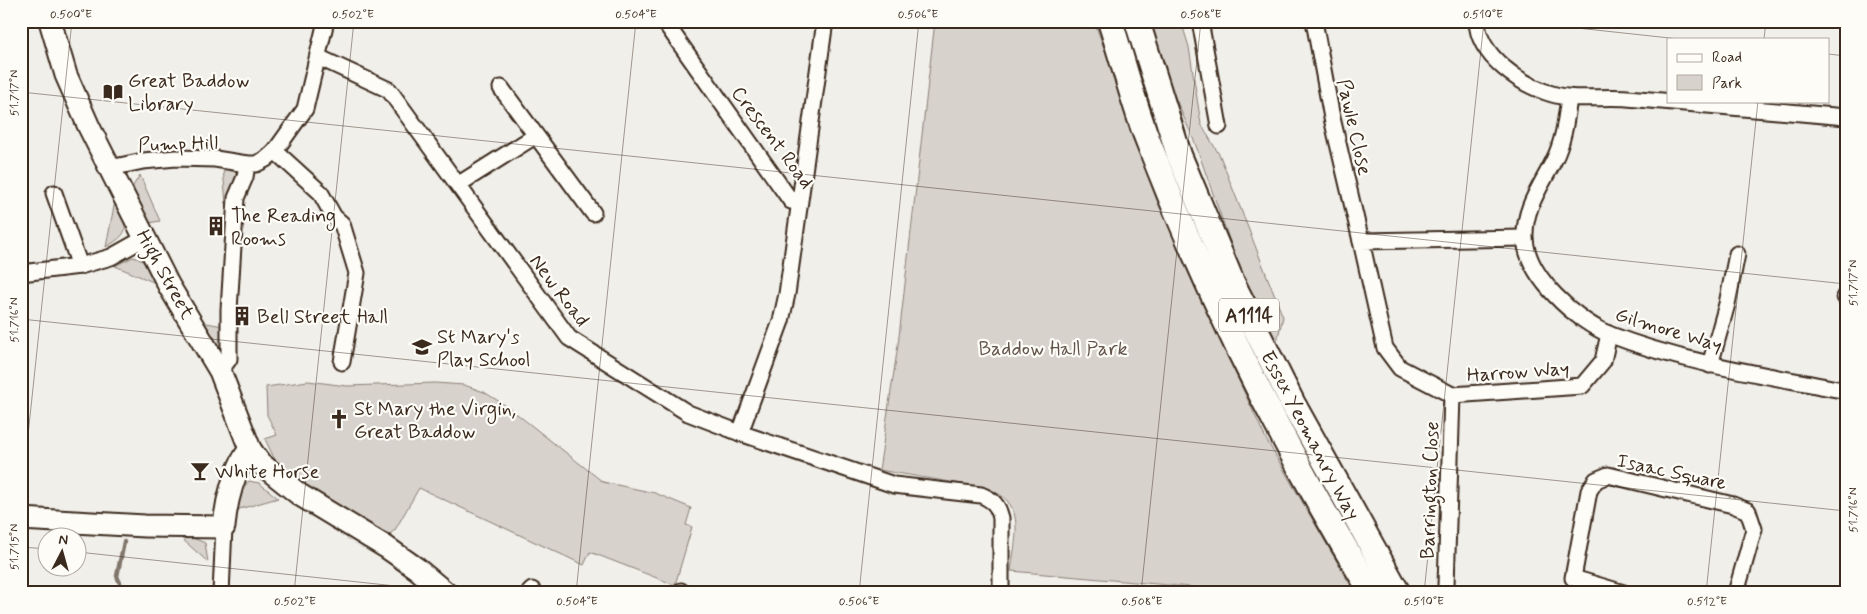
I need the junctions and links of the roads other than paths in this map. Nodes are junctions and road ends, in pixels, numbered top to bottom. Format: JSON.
{"nodes":[{"id":1,"x":50,"y":21,"type":"edge"},
{"id":2,"x":326,"y":21,"type":"edge"},
{"id":3,"x":664,"y":21,"type":"edge"},
{"id":4,"x":825,"y":21,"type":"edge"},
{"id":5,"x":1110,"y":21,"type":"edge"},
{"id":6,"x":1137,"y":21,"type":"edge"},
{"id":7,"x":1200,"y":21,"type":"edge"},
{"id":8,"x":1314,"y":21,"type":"edge"},
{"id":9,"x":1477,"y":21,"type":"edge"},
{"id":10,"x":318,"y":57,"type":"junction"},
{"id":11,"x":501,"y":88,"type":"dead end"},
{"id":12,"x":1569,"y":98,"type":"junction"},
{"id":13,"x":1667,"y":102,"type":"edge"},
{"id":14,"x":1668,"y":102,"type":"edge"},
{"id":15,"x":1846,"y":117,"type":"edge"},
{"id":16,"x":1219,"y":126,"type":"dead end"},
{"id":17,"x":535,"y":136,"type":"junction"},
{"id":18,"x":275,"y":151,"type":"junction"},
{"id":19,"x":247,"y":164,"type":"junction"},
{"id":20,"x":110,"y":168,"type":"junction"},
{"id":21,"x":459,"y":184,"type":"junction"},
{"id":22,"x":54,"y":193,"type":"dead end"},
{"id":23,"x":799,"y":203,"type":"junction"},
{"id":24,"x":593,"y":213,"type":"dead end"},
{"id":25,"x":146,"y":238,"type":"junction"},
{"id":26,"x":1524,"y":238,"type":"junction"},
{"id":27,"x":1361,"y":241,"type":"junction"},
{"id":28,"x":1731,"y":262,"type":"dead end"},
{"id":29,"x":80,"y":266,"type":"junction"},
{"id":30,"x":21,"y":273,"type":"edge"},
{"id":31,"x":1609,"y":334,"type":"junction"},
{"id":32,"x":342,"y":362,"type":"dead end"},
{"id":33,"x":1710,"y":365,"type":"junction"},
{"id":34,"x":220,"y":371,"type":"junction"},
{"id":35,"x":1846,"y":391,"type":"edge"},
{"id":36,"x":1452,"y":395,"type":"junction"},
{"id":37,"x":740,"y":433,"type":"junction"},
{"id":38,"x":250,"y":449,"type":"junction"},
{"id":39,"x":21,"y":519,"type":"edge"},
{"id":40,"x":224,"y":527,"type":"junction"},
{"id":41,"x":1446,"y":586,"type":"dead end"},
{"id":42,"x":1001,"y":588,"type":"dead end"},
{"id":43,"x":221,"y":593,"type":"edge"},
{"id":44,"x":446,"y":593,"type":"edge"},
{"id":45,"x":1372,"y":593,"type":"edge"},
{"id":46,"x":1398,"y":593,"type":"edge"},
{"id":47,"x":1624,"y":593,"type":"edge"},
{"id":48,"x":1736,"y":593,"type":"edge"}],
"edges":[{"from":1,"to":20,"type":"street","name":"High Street"},
{"from":2,"to":10,"type":"street"},
{"from":3,"to":23,"type":"street","name":"Crescent Road"},
{"from":4,"to":23,"type":"street"},
{"from":5,"to":45,"type":"main road","name":"Essex Yeomanry Way","number":"A1114"},
{"from":6,"to":46,"type":"main road","name":"Essex Yeomanry Way","number":"A1114"},
{"from":7,"to":16,"type":"street"},
{"from":8,"to":27,"type":"street","name":"Pawle Close"},
{"from":9,"to":12,"type":"street"},
{"from":10,"to":18,"type":"street"},
{"from":10,"to":21,"type":"street","name":"New Road"},
{"from":11,"to":17,"type":"street"},
{"from":12,"to":13,"type":"street"},
{"from":12,"to":26,"type":"street","name":"Gilmore Way"},
{"from":14,"to":15,"type":"street"},
{"from":17,"to":21,"type":"street"},
{"from":17,"to":24,"type":"street"},
{"from":18,"to":19,"type":"street"},
{"from":18,"to":32,"type":"street"},
{"from":19,"to":20,"type":"street","name":"Pump Hill"},
{"from":19,"to":34,"type":"street"},
{"from":20,"to":25,"type":"street","name":"High Street"},
{"from":21,"to":37,"type":"street","name":"New Road"},
{"from":22,"to":29,"type":"street"},
{"from":23,"to":37,"type":"street","name":"Crescent Road"},
{"from":25,"to":29,"type":"street"},
{"from":25,"to":34,"type":"street","name":"High Street"},
{"from":26,"to":27,"type":"street"},
{"from":26,"to":31,"type":"street","name":"Gilmore Way"},
{"from":27,"to":36,"type":"street","name":"Harrow Way"},
{"from":28,"to":33,"type":"street"},
{"from":29,"to":30,"type":"street"},
{"from":31,"to":33,"type":"street","name":"Gilmore Way"},
{"from":31,"to":36,"type":"street","name":"Harrow Way"},
{"from":33,"to":35,"type":"street","name":"Gilmore Way"},
{"from":34,"to":38,"type":"street","name":"High Street"},
{"from":36,"to":41,"type":"street","name":"Barrington Close"},
{"from":37,"to":42,"type":"street","name":"New Road"},
{"from":38,"to":40,"type":"street"},
{"from":38,"to":44,"type":"street","name":"High Street"},
{"from":39,"to":40,"type":"street"},
{"from":40,"to":43,"type":"street"},
{"from":47,"to":48,"type":"street","name":"Isaac Square"}]}
